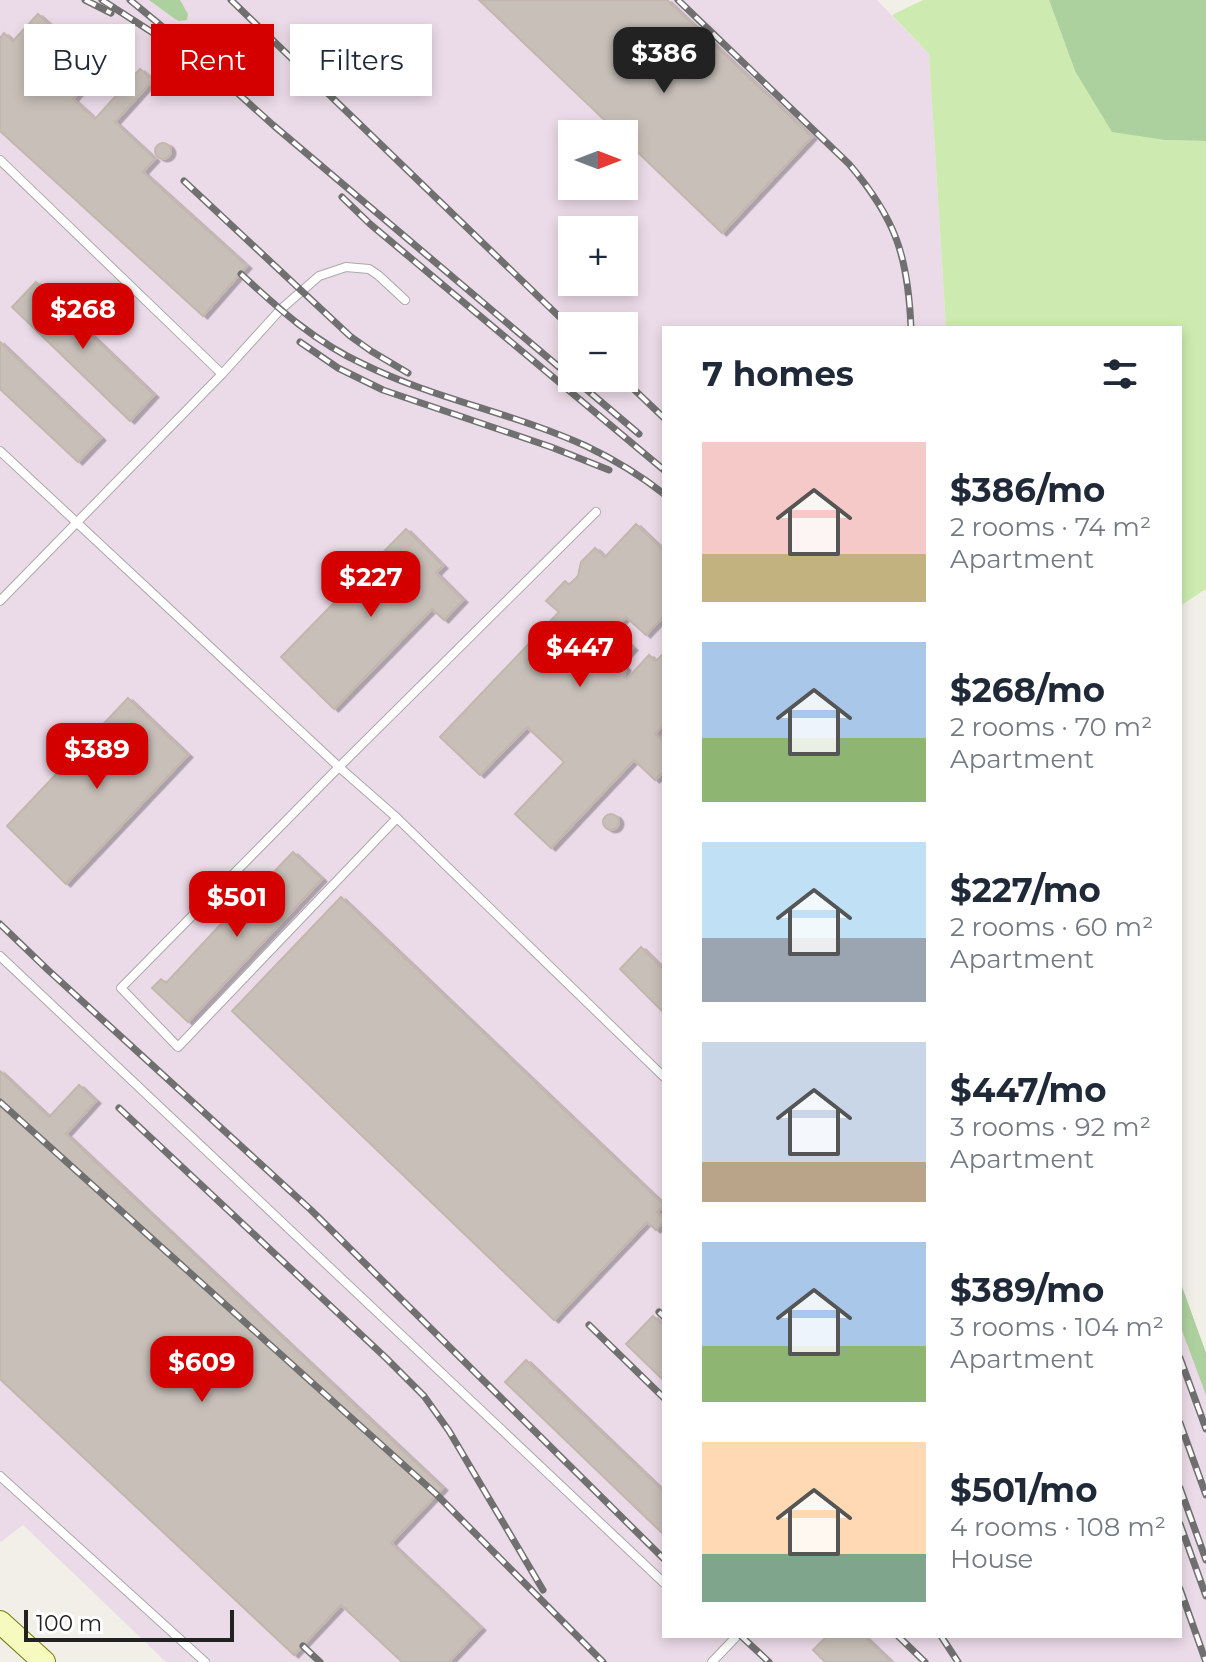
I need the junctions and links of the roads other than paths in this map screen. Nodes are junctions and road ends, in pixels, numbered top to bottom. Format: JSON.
{"nodes":[{"id":1,"x":0,"y":160,"type":"edge"},
{"id":2,"x":405,"y":300,"type":"dead end"},
{"id":3,"x":222,"y":374,"type":"junction"},
{"id":4,"x":0,"y":451,"type":"edge"},
{"id":5,"x":596,"y":512,"type":"dead end"},
{"id":6,"x":77,"y":524,"type":"junction"},
{"id":7,"x":0,"y":601,"type":"edge"},
{"id":8,"x":339,"y":767,"type":"junction"},
{"id":9,"x":397,"y":818,"type":"junction"},
{"id":10,"x":0,"y":956,"type":"edge"},
{"id":11,"x":662,"y":1075,"type":"edge"},
{"id":12,"x":0,"y":1476,"type":"edge"},
{"id":13,"x":662,"y":1581,"type":"edge"},
{"id":14,"x":0,"y":1622,"type":"edge"},
{"id":15,"x":722,"y":1638,"type":"edge"},
{"id":16,"x":735,"y":1638,"type":"edge"},
{"id":17,"x":729,"y":1644,"type":"junction"},
{"id":18,"x":44,"y":1662,"type":"edge"},
{"id":19,"x":205,"y":1662,"type":"edge"},
{"id":20,"x":712,"y":1662,"type":"edge"}],
"edges":[{"from":1,"to":3,"type":"lane"},
{"from":2,"to":3,"type":"lane"},
{"from":3,"to":6,"type":"lane"},
{"from":4,"to":6,"type":"lane"},
{"from":5,"to":8,"type":"lane"},
{"from":6,"to":7,"type":"lane"},
{"from":6,"to":8,"type":"lane"},
{"from":8,"to":9,"type":"lane"},
{"from":8,"to":9,"type":"lane"},
{"from":9,"to":11,"type":"lane"},
{"from":10,"to":13,"type":"lane"},
{"from":12,"to":19,"type":"lane"},
{"from":14,"to":18,"type":"main road"},
{"from":15,"to":17,"type":"lane"},
{"from":16,"to":17,"type":"lane"},
{"from":17,"to":20,"type":"lane"}]}
